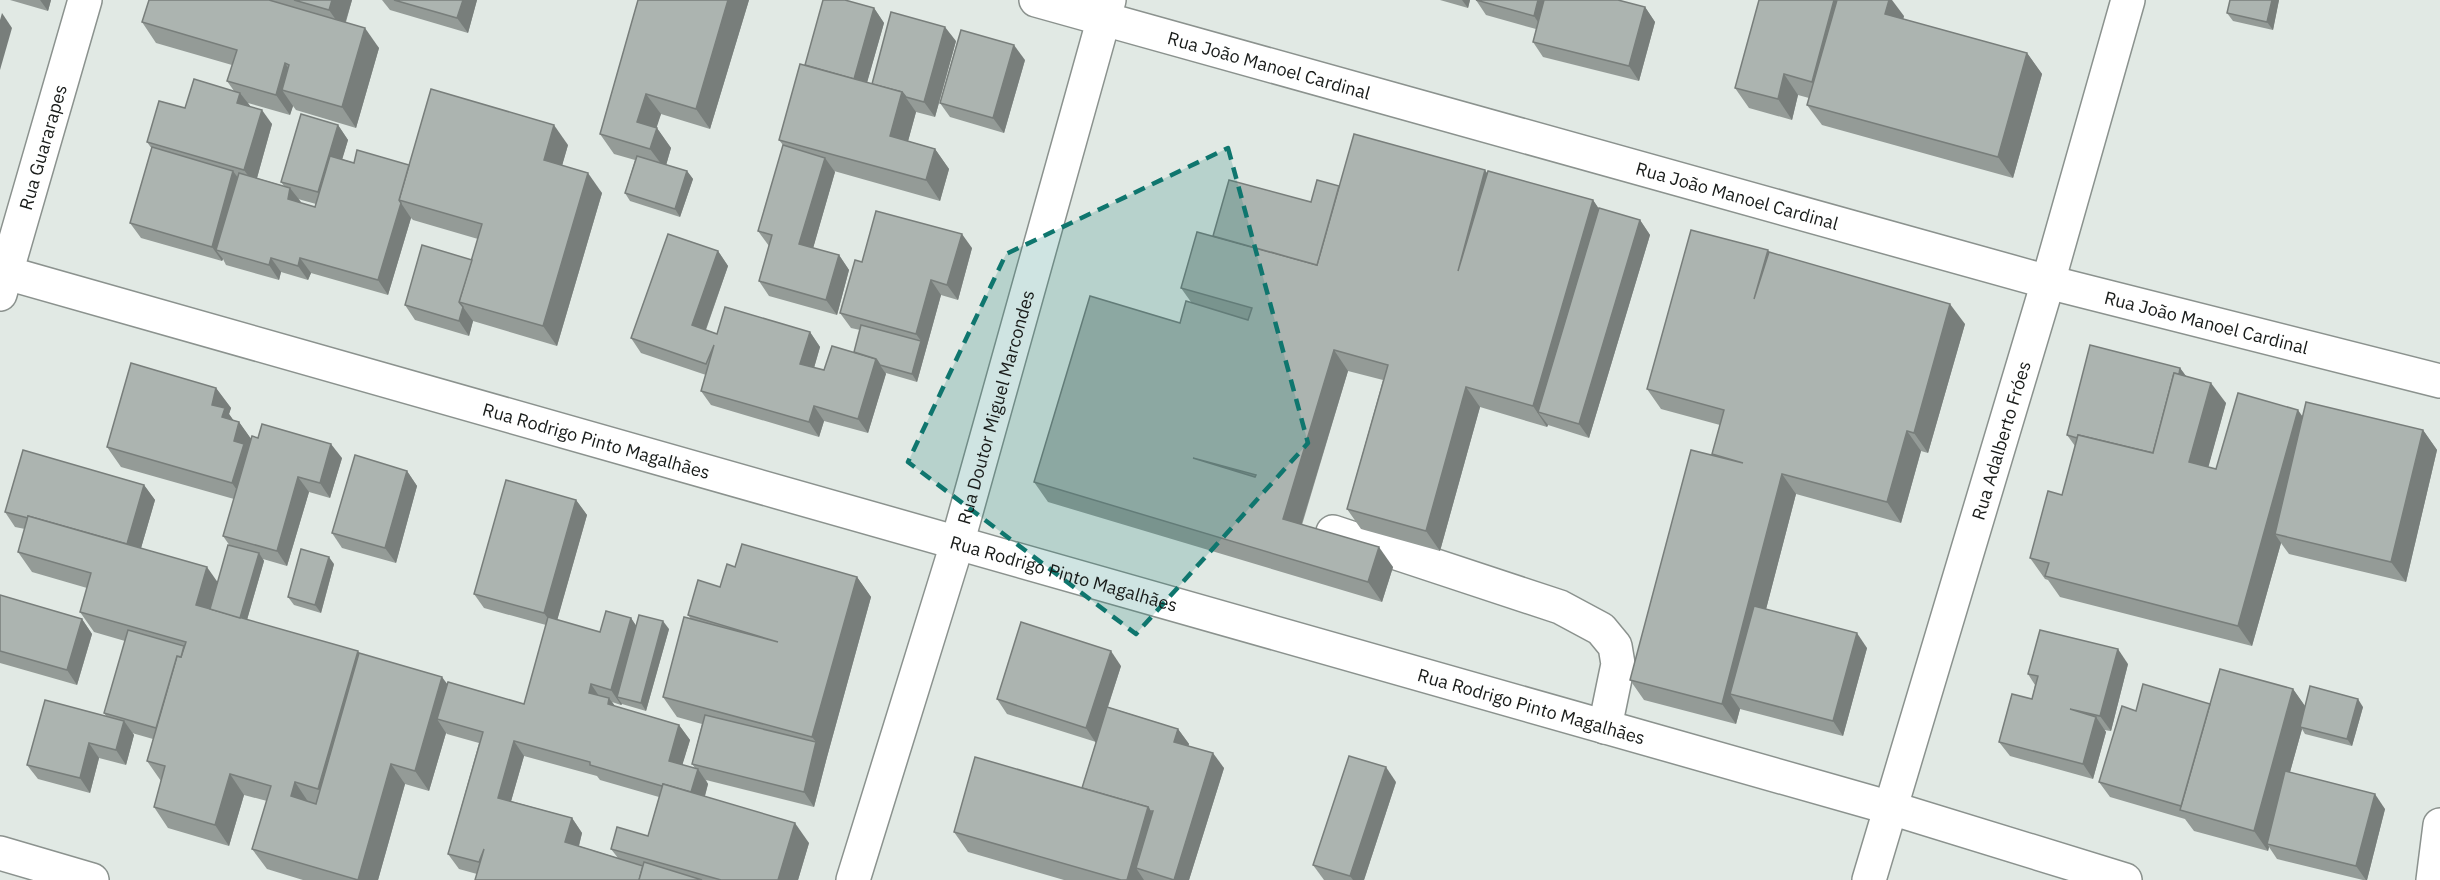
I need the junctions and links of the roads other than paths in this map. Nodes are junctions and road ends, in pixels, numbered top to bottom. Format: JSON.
{"nodes":[{"id":1,"x":85,"y":0,"type":"edge"},
{"id":2,"x":1036,"y":0,"type":"edge"},
{"id":3,"x":2128,"y":0,"type":"edge"},
{"id":4,"x":1106,"y":10,"type":"edge"},
{"id":5,"x":2,"y":279,"type":"edge"},
{"id":6,"x":2048,"y":282,"type":"junction"},
{"id":7,"x":2440,"y":381,"type":"edge"},
{"id":8,"x":1333,"y":531,"type":"edge"},
{"id":9,"x":957,"y":544,"type":"junction"},
{"id":10,"x":1605,"y":727,"type":"junction"},
{"id":11,"x":1890,"y":808,"type":"junction"},
{"id":12,"x":2440,"y":825,"type":"edge"},
{"id":13,"x":0,"y":853,"type":"edge"},
{"id":14,"x":92,"y":880,"type":"edge"},
{"id":15,"x":853,"y":880,"type":"edge"},
{"id":16,"x":1869,"y":880,"type":"edge"},
{"id":17,"x":2125,"y":880,"type":"edge"},
{"id":18,"x":2433,"y":880,"type":"edge"}],
"edges":[{"from":1,"to":5,"type":"street","name":"Rua Guararapes"},
{"from":2,"to":4,"type":"street","name":"Rua João Manoel Cardinal"},
{"from":3,"to":6,"type":"street","name":"Rua Adalberto Fróes"},
{"from":4,"to":6,"type":"street","name":"Rua João Manoel Cardinal"},
{"from":4,"to":9,"type":"street","name":"Rua Doutor Miguel Marcondes"},
{"from":5,"to":9,"type":"street","name":"Rua Rodrigo Pinto Magalhães"},
{"from":6,"to":7,"type":"street","name":"Rua João Manoel Cardinal"},
{"from":6,"to":11,"type":"street","name":"Rua Adalberto Fróes"},
{"from":8,"to":10,"type":"street"},
{"from":9,"to":10,"type":"street","name":"Rua Rodrigo Pinto Magalhães"},
{"from":9,"to":15,"type":"street","name":"Rua Doutor Miguel Marcondes"},
{"from":10,"to":11,"type":"street","name":"Rua Rodrigo Pinto Magalhães"},
{"from":11,"to":16,"type":"street","name":"Rua Adalberto Fróes"},
{"from":11,"to":17,"type":"street","name":"Rua Rodrigo Pinto Magalhães"},
{"from":12,"to":18,"type":"street"},
{"from":13,"to":14,"type":"street"}]}
